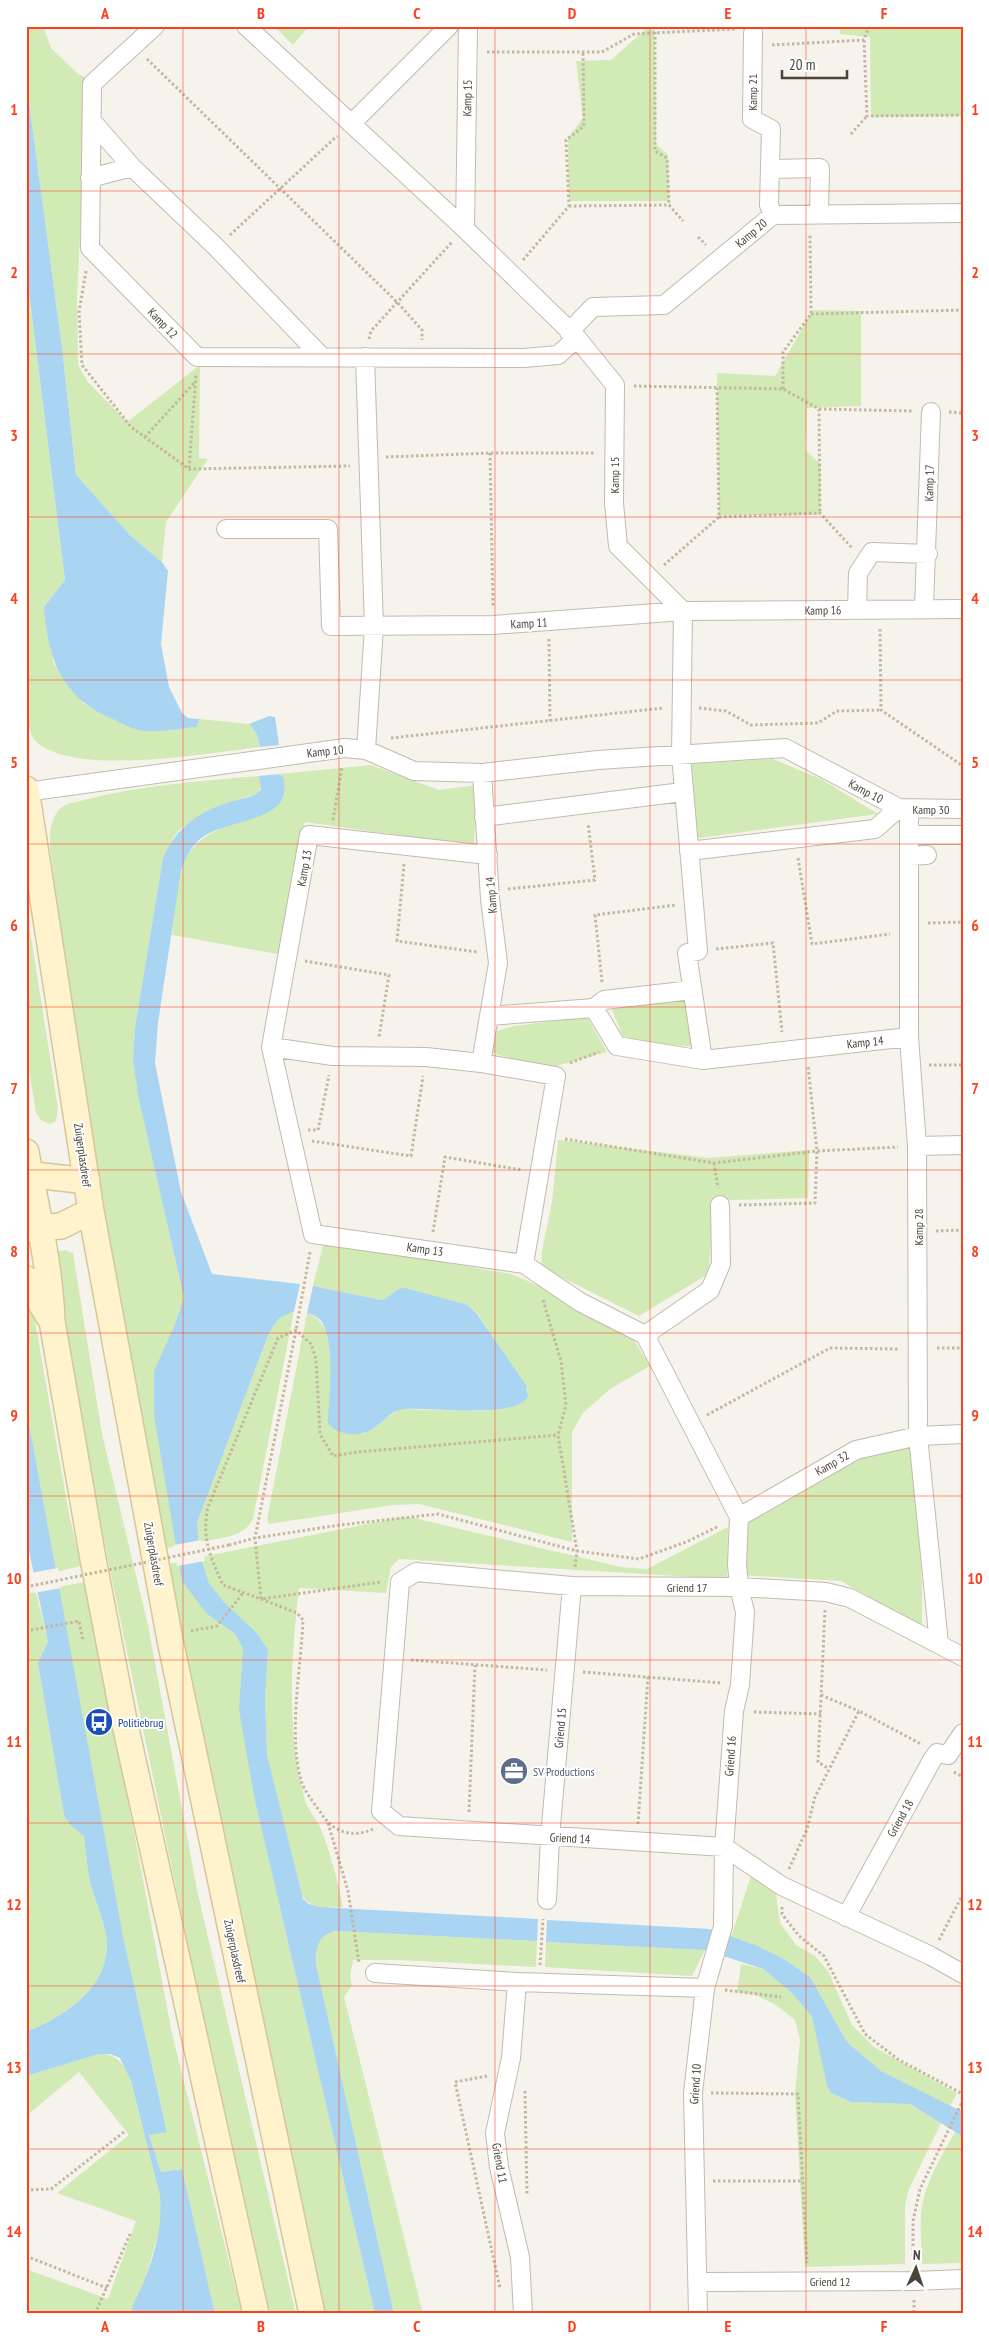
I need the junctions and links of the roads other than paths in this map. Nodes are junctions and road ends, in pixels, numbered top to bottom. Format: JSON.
{"nodes":[{"id":1,"x":156,"y":26,"type":"edge"},
{"id":2,"x":246,"y":26,"type":"edge"},
{"id":3,"x":449,"y":26,"type":"edge"},
{"id":4,"x":468,"y":26,"type":"edge"},
{"id":5,"x":753,"y":39,"type":"road end"},
{"id":6,"x":92,"y":121,"type":"junction"},
{"id":7,"x":351,"y":124,"type":"junction"},
{"id":8,"x":132,"y":167,"type":"junction"},
{"id":9,"x":770,"y":169,"type":"junction"},
{"id":10,"x":90,"y":178,"type":"junction"},
{"id":11,"x":814,"y":213,"type":"junction"},
{"id":12,"x":963,"y":213,"type":"edge"},
{"id":13,"x":773,"y":215,"type":"junction"},
{"id":14,"x":465,"y":229,"type":"junction"},
{"id":15,"x":573,"y":335,"type":"junction"},
{"id":16,"x":322,"y":357,"type":"junction"},
{"id":17,"x":365,"y":357,"type":"junction"},
{"id":18,"x":931,"y":412,"type":"road end"},
{"id":19,"x":226,"y":529,"type":"dead end"},
{"id":20,"x":928,"y":554,"type":"junction"},
{"id":21,"x":924,"y":608,"type":"junction"},
{"id":22,"x":963,"y":608,"type":"edge"},
{"id":23,"x":857,"y":609,"type":"junction"},
{"id":24,"x":684,"y":611,"type":"junction"},
{"id":25,"x":374,"y":627,"type":"junction"},
{"id":26,"x":366,"y":746,"type":"junction"},
{"id":27,"x":680,"y":755,"type":"junction"},
{"id":28,"x":482,"y":774,"type":"junction"},
{"id":29,"x":26,"y":791,"type":"edge"},
{"id":30,"x":682,"y":792,"type":"junction"},
{"id":31,"x":904,"y":809,"type":"junction"},
{"id":32,"x":963,"y":809,"type":"edge"},
{"id":33,"x":484,"y":817,"type":"junction"},
{"id":34,"x":909,"y":835,"type":"junction"},
{"id":35,"x":963,"y":835,"type":"edge"},
{"id":36,"x":963,"y":845,"type":"edge"},
{"id":37,"x":688,"y":851,"type":"junction"},
{"id":38,"x":488,"y":855,"type":"junction"},
{"id":39,"x":909,"y":856,"type":"junction"},
{"id":40,"x":692,"y":990,"type":"junction"},
{"id":41,"x":599,"y":1004,"type":"junction"},
{"id":42,"x":489,"y":1016,"type":"junction"},
{"id":43,"x":909,"y":1037,"type":"junction"},
{"id":44,"x":271,"y":1047,"type":"junction"},
{"id":45,"x":703,"y":1060,"type":"junction"},
{"id":46,"x":481,"y":1063,"type":"junction"},
{"id":47,"x":963,"y":1145,"type":"edge"},
{"id":48,"x":917,"y":1146,"type":"junction"},
{"id":49,"x":28,"y":1167,"type":"edge"},
{"id":50,"x":87,"y":1181,"type":"junction"},
{"id":51,"x":720,"y":1205,"type":"road end"},
{"id":52,"x":91,"y":1211,"type":"junction"},
{"id":53,"x":34,"y":1228,"type":"edge"},
{"id":54,"x":524,"y":1264,"type":"junction"},
{"id":55,"x":26,"y":1279,"type":"edge"},
{"id":56,"x":52,"y":1321,"type":"junction"},
{"id":57,"x":645,"y":1335,"type":"junction"},
{"id":58,"x":963,"y":1434,"type":"edge"},
{"id":59,"x":918,"y":1436,"type":"junction"},
{"id":60,"x":739,"y":1517,"type":"junction"},
{"id":61,"x":572,"y":1586,"type":"junction"},
{"id":62,"x":739,"y":1587,"type":"junction"},
{"id":63,"x":939,"y":1644,"type":"junction"},
{"id":64,"x":963,"y":1657,"type":"edge"},
{"id":65,"x":963,"y":1733,"type":"edge"},
{"id":66,"x":392,"y":1820,"type":"joint"},
{"id":67,"x":550,"y":1837,"type":"junction"},
{"id":68,"x":724,"y":1847,"type":"junction"},
{"id":69,"x":545,"y":1908,"type":"road end"},
{"id":70,"x":846,"y":1917,"type":"junction"},
{"id":71,"x":722,"y":1926,"type":"joint"},
{"id":72,"x":375,"y":1973,"type":"dead end"},
{"id":73,"x":963,"y":1974,"type":"edge"},
{"id":74,"x":517,"y":1982,"type":"junction"},
{"id":75,"x":705,"y":1988,"type":"junction"},
{"id":76,"x":963,"y":2279,"type":"edge"},
{"id":77,"x":698,"y":2282,"type":"junction"},
{"id":78,"x":256,"y":2314,"type":"edge"},
{"id":79,"x":312,"y":2314,"type":"edge"},
{"id":80,"x":523,"y":2314,"type":"edge"},
{"id":81,"x":698,"y":2314,"type":"edge"}],
"edges":[{"from":1,"to":6,"type":"street"},
{"from":2,"to":7,"type":"street"},
{"from":3,"to":7,"type":"street"},
{"from":4,"to":14,"type":"street","name":"Kamp 15"},
{"from":5,"to":9,"type":"street","name":"Kamp 21"},
{"from":6,"to":8,"type":"street"},
{"from":6,"to":10,"type":"street"},
{"from":7,"to":14,"type":"street"},
{"from":8,"to":10,"type":"street"},
{"from":8,"to":16,"type":"street"},
{"from":9,"to":11,"type":"street"},
{"from":9,"to":13,"type":"street","name":"Kamp 21"},
{"from":10,"to":16,"type":"street","name":"Kamp 12"},
{"from":11,"to":12,"type":"street","name":"Kamp 20"},
{"from":11,"to":13,"type":"street","name":"Kamp 20"},
{"from":13,"to":15,"type":"street","name":"Kamp 20"},
{"from":14,"to":15,"type":"street"},
{"from":15,"to":17,"type":"street"},
{"from":15,"to":24,"type":"street","name":"Kamp 15"},
{"from":16,"to":17,"type":"street"},
{"from":17,"to":25,"type":"street"},
{"from":18,"to":20,"type":"street","name":"Kamp 17"},
{"from":19,"to":25,"type":"street","name":"Kamp 11"},
{"from":20,"to":21,"type":"street","name":"Kamp 17"},
{"from":20,"to":23,"type":"street"},
{"from":21,"to":22,"type":"street","name":"Kamp 16"},
{"from":21,"to":23,"type":"street","name":"Kamp 16"},
{"from":23,"to":24,"type":"street","name":"Kamp 16"},
{"from":24,"to":25,"type":"street","name":"Kamp 11"},
{"from":24,"to":27,"type":"street"},
{"from":25,"to":26,"type":"street"},
{"from":26,"to":28,"type":"street","name":"Kamp 10"},
{"from":26,"to":29,"type":"street","name":"Kamp 10"},
{"from":27,"to":28,"type":"street","name":"Kamp 10"},
{"from":27,"to":30,"type":"street"},
{"from":27,"to":31,"type":"street","name":"Kamp 10"},
{"from":28,"to":33,"type":"street","name":"Kamp 14"},
{"from":29,"to":50,"type":"main road","name":"Zuigerplasdreef"},
{"from":30,"to":33,"type":"street"},
{"from":30,"to":37,"type":"street"},
{"from":31,"to":32,"type":"street","name":"Kamp 30"},
{"from":31,"to":34,"type":"street","name":"Kamp 28"},
{"from":31,"to":37,"type":"street","name":"Kamp 10"},
{"from":33,"to":38,"type":"street","name":"Kamp 14"},
{"from":34,"to":35,"type":"street","name":"Kamp 30"},
{"from":34,"to":39,"type":"street","name":"Kamp 28"},
{"from":36,"to":39,"type":"street"},
{"from":37,"to":40,"type":"street"},
{"from":38,"to":42,"type":"street","name":"Kamp 14"},
{"from":38,"to":44,"type":"street","name":"Kamp 13"},
{"from":39,"to":43,"type":"street","name":"Kamp 28"},
{"from":40,"to":41,"type":"street"},
{"from":40,"to":45,"type":"street"},
{"from":41,"to":42,"type":"street"},
{"from":41,"to":45,"type":"street","name":"Kamp 14"},
{"from":42,"to":46,"type":"street","name":"Kamp 14"},
{"from":43,"to":45,"type":"street","name":"Kamp 14"},
{"from":43,"to":48,"type":"street","name":"Kamp 28"},
{"from":44,"to":46,"type":"street"},
{"from":44,"to":54,"type":"street","name":"Kamp 13"},
{"from":46,"to":54,"type":"street"},
{"from":47,"to":48,"type":"street"},
{"from":48,"to":59,"type":"street","name":"Kamp 28"},
{"from":49,"to":50,"type":"main road"},
{"from":49,"to":53,"type":"main road"},
{"from":50,"to":52,"type":"main road","name":"Zuigerplasdreef"},
{"from":51,"to":57,"type":"street"},
{"from":52,"to":53,"type":"main road"},
{"from":52,"to":79,"type":"main road","name":"Zuigerplasdreef"},
{"from":53,"to":56,"type":"main road"},
{"from":54,"to":57,"type":"street","name":"Kamp 13"},
{"from":55,"to":56,"type":"main road"},
{"from":56,"to":78,"type":"main road"},
{"from":57,"to":60,"type":"street"},
{"from":58,"to":59,"type":"street","name":"Kamp 32"},
{"from":59,"to":60,"type":"street","name":"Kamp 32"},
{"from":59,"to":63,"type":"street","name":"Kamp 28"},
{"from":60,"to":62,"type":"street"},
{"from":61,"to":62,"type":"street","name":"Griend 17"},
{"from":61,"to":66,"type":"street","name":"Griend 17"},
{"from":61,"to":67,"type":"street","name":"Griend 15"},
{"from":62,"to":63,"type":"street","name":"Griend 17"},
{"from":62,"to":68,"type":"street","name":"Griend 16"},
{"from":63,"to":64,"type":"street","name":"Griend 17"},
{"from":65,"to":70,"type":"street","name":"Griend 18"},
{"from":66,"to":67,"type":"street","name":"Griend 14"},
{"from":67,"to":68,"type":"street","name":"Griend 14"},
{"from":67,"to":69,"type":"street","name":"Griend 15"},
{"from":68,"to":70,"type":"street"},
{"from":68,"to":71,"type":"street","name":"Griend 16"},
{"from":70,"to":73,"type":"street"},
{"from":71,"to":75,"type":"street","name":"Griend 10"},
{"from":72,"to":74,"type":"street"},
{"from":74,"to":75,"type":"street"},
{"from":74,"to":80,"type":"street","name":"Griend 11"},
{"from":75,"to":77,"type":"street","name":"Griend 10"},
{"from":76,"to":77,"type":"street","name":"Griend 12"},
{"from":77,"to":81,"type":"street","name":"Griend 10"}]}
